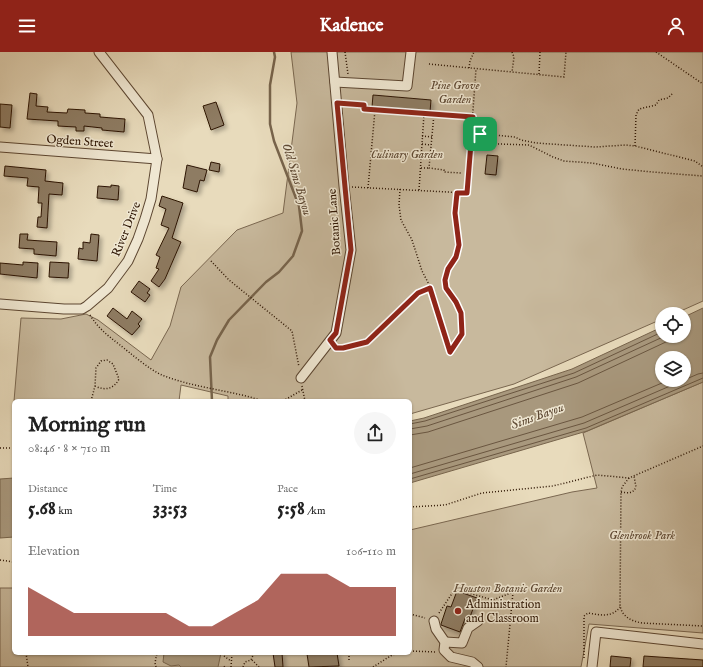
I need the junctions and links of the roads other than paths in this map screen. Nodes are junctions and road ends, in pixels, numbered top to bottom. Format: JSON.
{"nodes":[{"id":1,"x":99,"y":52,"type":"edge"},
{"id":2,"x":332,"y":52,"type":"edge"},
{"id":3,"x":411,"y":52,"type":"edge"},
{"id":4,"x":335,"y":82,"type":"junction"},
{"id":5,"x":0,"y":147,"type":"edge"},
{"id":6,"x":157,"y":159,"type":"junction"},
{"id":7,"x":0,"y":304,"type":"edge"},
{"id":8,"x":301,"y":378,"type":"road end"},
{"id":9,"x":434,"y":621,"type":"road end"},
{"id":10,"x":478,"y":621,"type":"dead end"},
{"id":11,"x":445,"y":642,"type":"junction"},
{"id":12,"x":703,"y":644,"type":"edge"},
{"id":13,"x":480,"y":667,"type":"edge"},
{"id":14,"x":592,"y":667,"type":"edge"}],
"edges":[{"from":1,"to":6,"type":"street","name":"River Drive"},
{"from":2,"to":4,"type":"street","name":"Botanic Lane"},
{"from":3,"to":4,"type":"street"},
{"from":4,"to":8,"type":"street","name":"Botanic Lane"},
{"from":5,"to":6,"type":"street","name":"Ogden Street"},
{"from":6,"to":7,"type":"street","name":"River Drive"},
{"from":9,"to":11,"type":"street"},
{"from":10,"to":11,"type":"street"},
{"from":11,"to":13,"type":"street"},
{"from":12,"to":14,"type":"street"}]}
